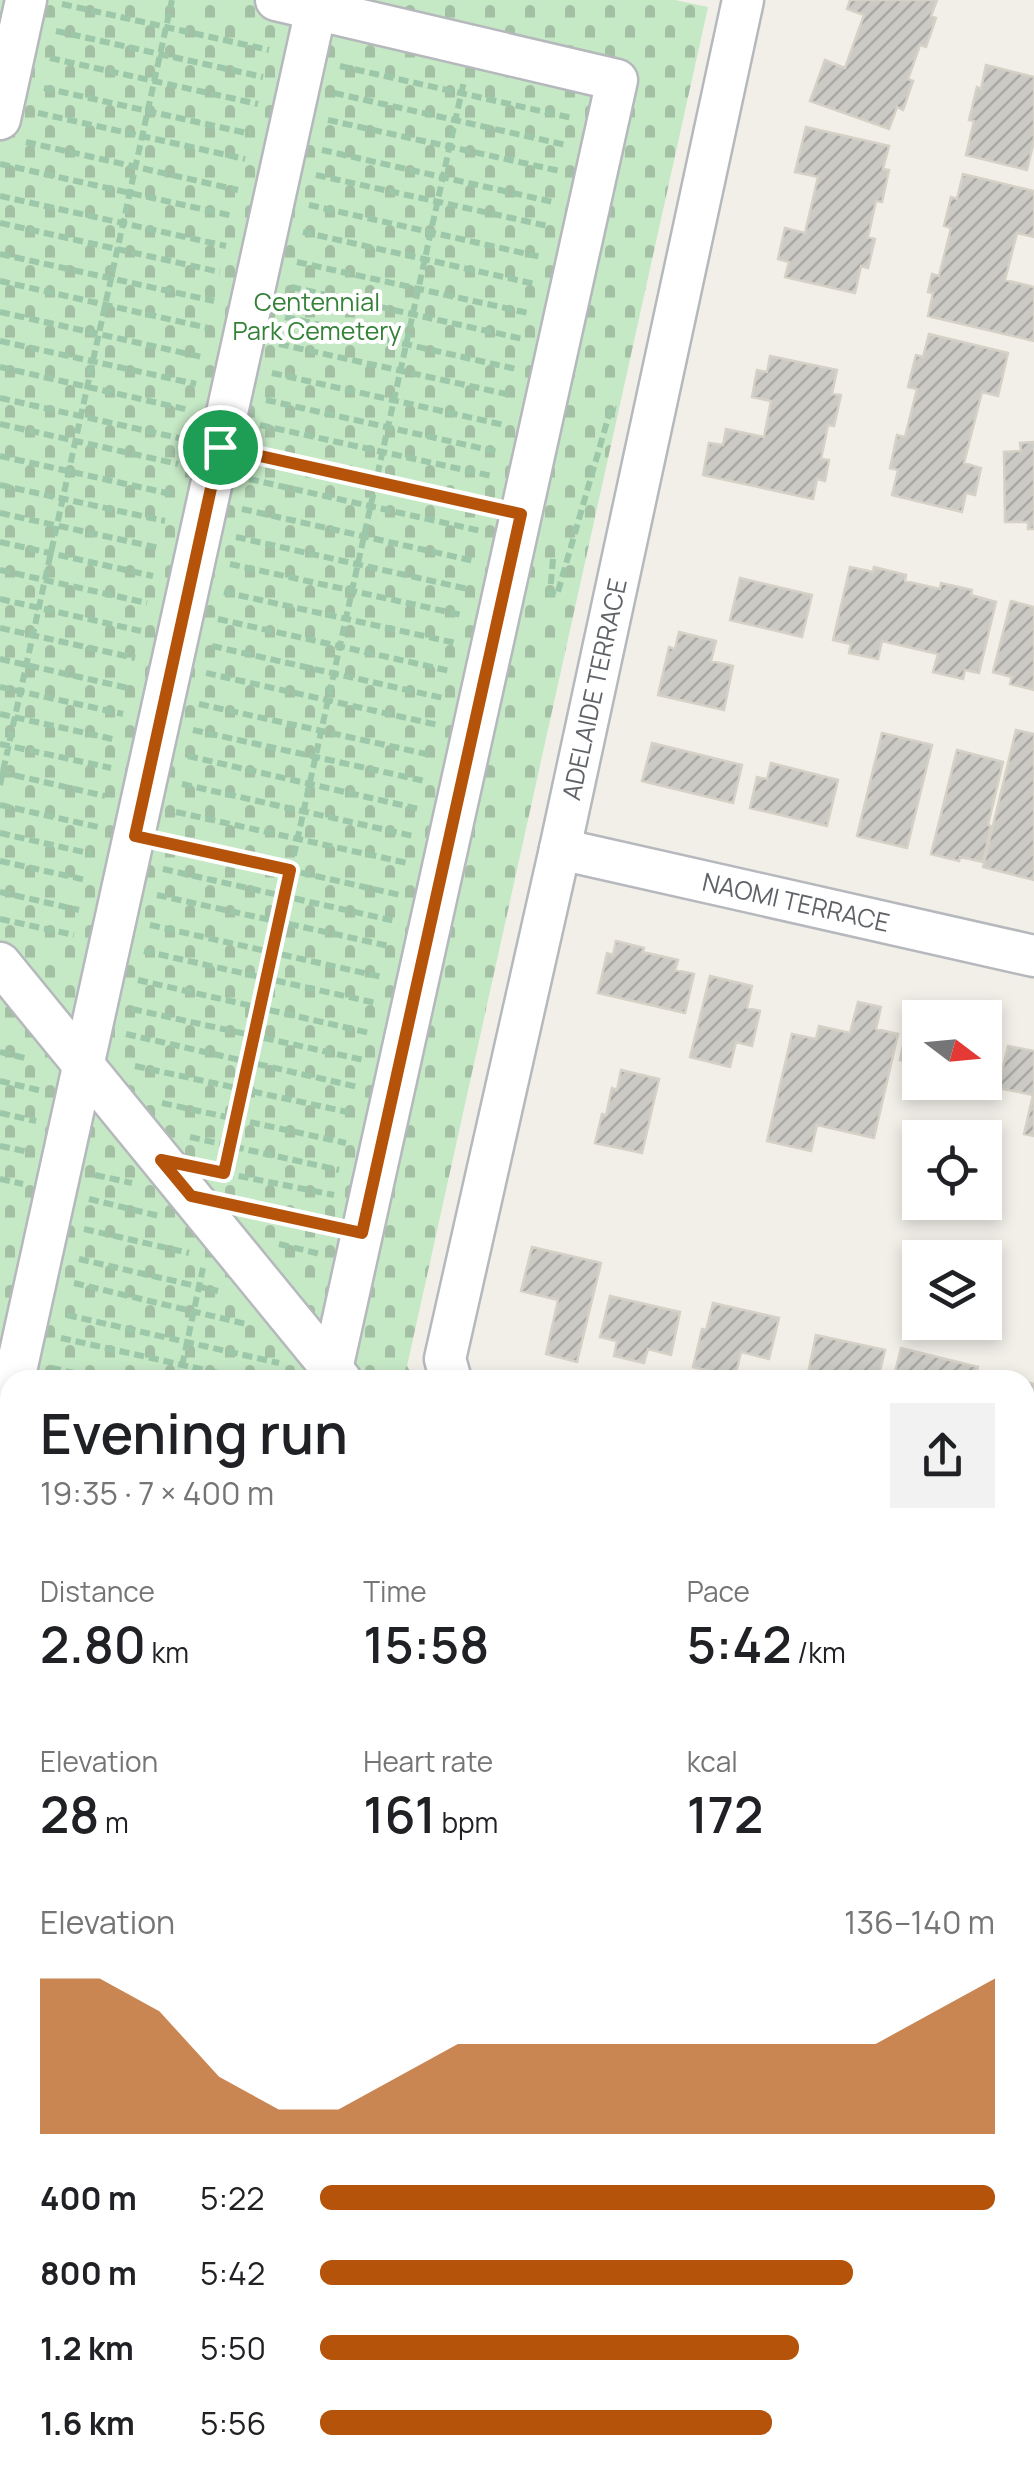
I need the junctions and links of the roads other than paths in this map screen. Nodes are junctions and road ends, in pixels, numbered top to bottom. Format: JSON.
{"nodes":[{"id":1,"x":26,"y":0,"type":"edge"},
{"id":2,"x":276,"y":0,"type":"edge"},
{"id":3,"x":743,"y":0,"type":"edge"},
{"id":4,"x":316,"y":9,"type":"junction"},
{"id":5,"x":0,"y":119,"type":"edge"},
{"id":6,"x":149,"y":777,"type":"junction"},
{"id":7,"x":560,"y":849,"type":"junction"},
{"id":8,"x":1034,"y":956,"type":"edge"},
{"id":9,"x":0,"y":963,"type":"edge"},
{"id":10,"x":32,"y":1302,"type":"edge"},
{"id":11,"x":17,"y":1370,"type":"edge"},
{"id":12,"x":331,"y":1370,"type":"edge"},
{"id":13,"x":338,"y":1370,"type":"edge"},
{"id":14,"x":448,"y":1370,"type":"edge"}],
"edges":[{"from":1,"to":5,"type":"street"},
{"from":2,"to":4,"type":"street"},
{"from":3,"to":7,"type":"street","name":"ADELAIDE TERRACE"},
{"from":4,"to":6,"type":"street"},
{"from":4,"to":13,"type":"street"},
{"from":6,"to":9,"type":"street"},
{"from":6,"to":10,"type":"street"},
{"from":6,"to":12,"type":"street"},
{"from":7,"to":8,"type":"street","name":"NAOMI TERRACE"},
{"from":7,"to":14,"type":"street","name":"ADELAIDE TERRACE"},
{"from":10,"to":11,"type":"street"}]}
